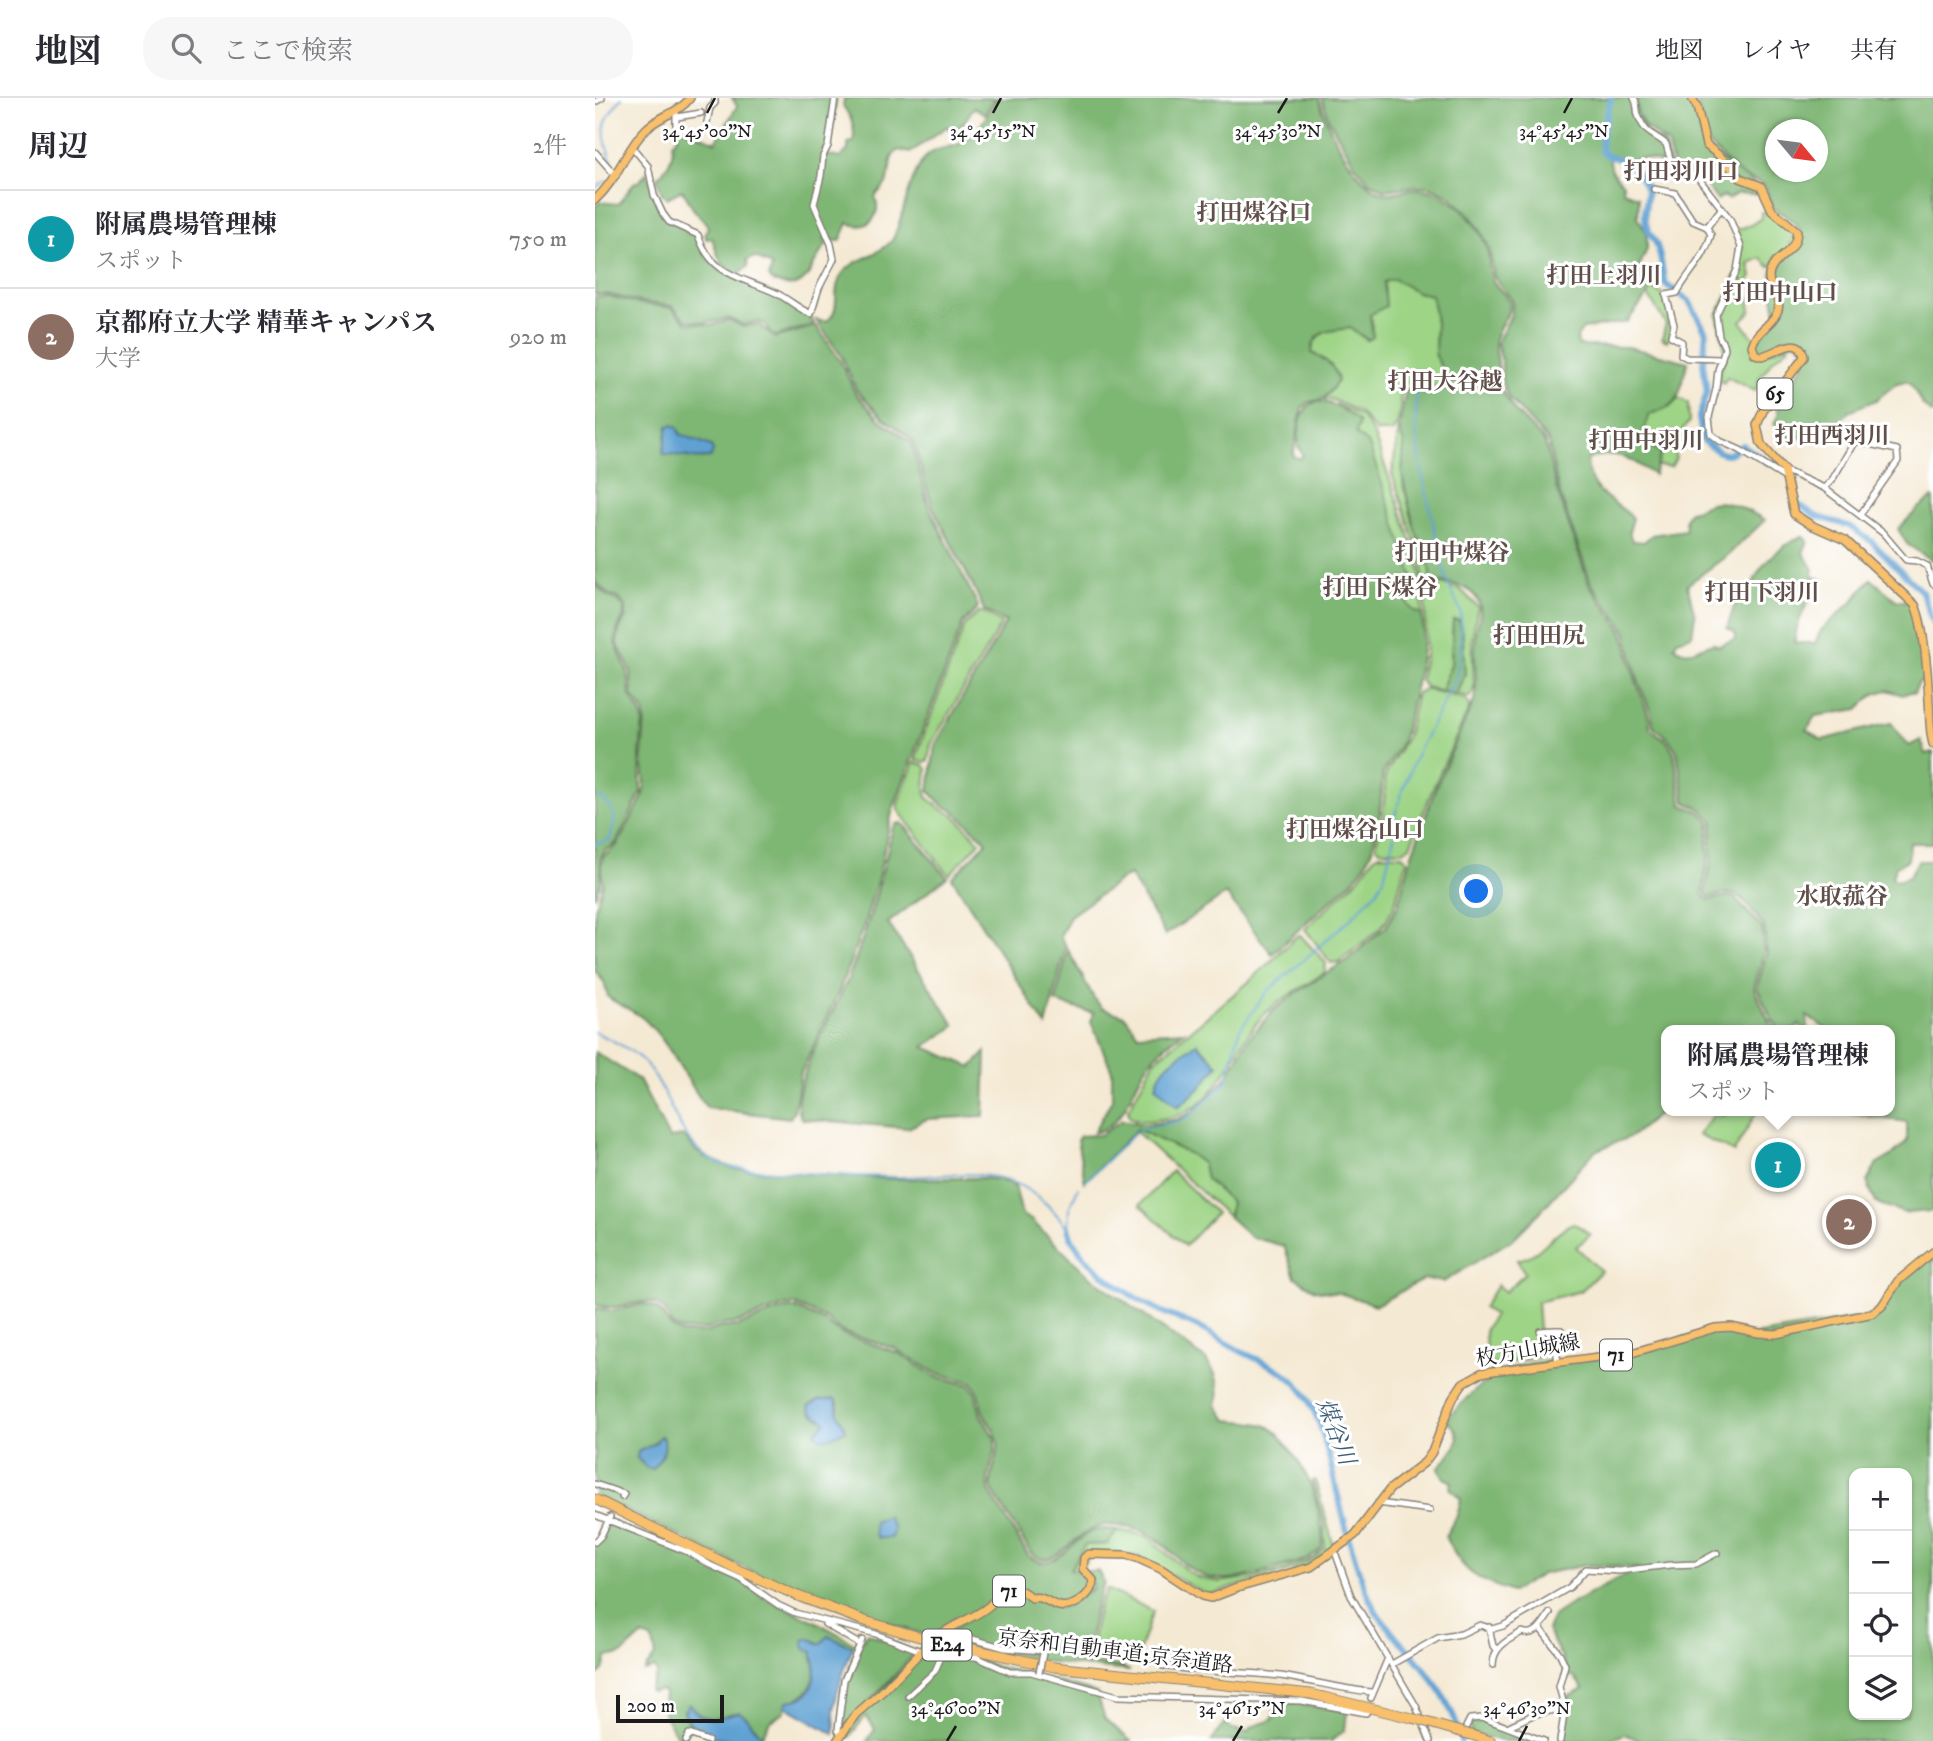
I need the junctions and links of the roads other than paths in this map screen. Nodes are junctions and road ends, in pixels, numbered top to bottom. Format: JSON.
{"nodes":[{"id":1,"x":602,"y":98,"type":"edge"},
{"id":2,"x":690,"y":98,"type":"edge"},
{"id":3,"x":715,"y":98,"type":"edge"},
{"id":4,"x":835,"y":98,"type":"edge"},
{"id":5,"x":1634,"y":98,"type":"edge"},
{"id":6,"x":1692,"y":98,"type":"edge"},
{"id":7,"x":595,"y":102,"type":"edge"},
{"id":8,"x":701,"y":113,"type":"dead end"},
{"id":9,"x":676,"y":114,"type":"junction"},
{"id":10,"x":707,"y":122,"type":"dead end"},
{"id":11,"x":676,"y":126,"type":"dead end"},
{"id":12,"x":633,"y":148,"type":"junction"},
{"id":13,"x":595,"y":152,"type":"edge"},
{"id":14,"x":616,"y":176,"type":"junction"},
{"id":15,"x":1654,"y":189,"type":"dead end"},
{"id":16,"x":595,"y":200,"type":"edge"},
{"id":17,"x":1721,"y":208,"type":"junction"},
{"id":18,"x":1707,"y":227,"type":"junction"},
{"id":19,"x":1722,"y":359,"type":"junction"},
{"id":20,"x":1786,"y":476,"type":"junction"},
{"id":21,"x":1824,"y":488,"type":"junction"},
{"id":22,"x":1860,"y":515,"type":"junction"},
{"id":23,"x":1933,"y":584,"type":"edge"},
{"id":24,"x":1933,"y":744,"type":"edge"},
{"id":25,"x":1933,"y":1252,"type":"edge"},
{"id":26,"x":1553,"y":1330,"type":"junction"},
{"id":27,"x":1561,"y":1330,"type":"dead end"},
{"id":28,"x":1540,"y":1331,"type":"dead end"},
{"id":29,"x":1557,"y":1362,"type":"junction"},
{"id":30,"x":595,"y":1484,"type":"edge"},
{"id":31,"x":622,"y":1497,"type":"dead end"},
{"id":32,"x":595,"y":1500,"type":"edge"},
{"id":33,"x":1378,"y":1503,"type":"junction"},
{"id":34,"x":1430,"y":1510,"type":"dead end"},
{"id":35,"x":595,"y":1515,"type":"edge"},
{"id":36,"x":609,"y":1519,"type":"junction"},
{"id":37,"x":595,"y":1542,"type":"edge"},
{"id":38,"x":1335,"y":1552,"type":"junction"},
{"id":39,"x":1717,"y":1553,"type":"dead end"},
{"id":40,"x":1550,"y":1613,"type":"dead end"},
{"id":41,"x":819,"y":1620,"type":"junction"},
{"id":42,"x":1503,"y":1626,"type":"junction"},
{"id":43,"x":1489,"y":1628,"type":"junction"},
{"id":44,"x":1539,"y":1628,"type":"junction"},
{"id":45,"x":942,"y":1633,"type":"joint"},
{"id":46,"x":1509,"y":1639,"type":"junction"},
{"id":47,"x":923,"y":1649,"type":"junction"},
{"id":48,"x":1497,"y":1649,"type":"junction"},
{"id":49,"x":941,"y":1657,"type":"junction"},
{"id":50,"x":1390,"y":1661,"type":"junction"},
{"id":51,"x":1493,"y":1665,"type":"dead end"},
{"id":52,"x":1163,"y":1666,"type":"dead end"},
{"id":53,"x":1039,"y":1673,"type":"junction"},
{"id":54,"x":908,"y":1696,"type":"dead end"},
{"id":55,"x":1565,"y":1708,"type":"junction"},
{"id":56,"x":1367,"y":1711,"type":"dead end"},
{"id":57,"x":1507,"y":1727,"type":"junction"},
{"id":58,"x":839,"y":1738,"type":"edge"},
{"id":59,"x":1472,"y":1738,"type":"edge"},
{"id":60,"x":685,"y":1740,"type":"edge"},
{"id":61,"x":708,"y":1741,"type":"edge"},
{"id":62,"x":1430,"y":1741,"type":"edge"},
{"id":63,"x":1491,"y":1741,"type":"edge"},
{"id":64,"x":1544,"y":1741,"type":"edge"},
{"id":65,"x":1560,"y":1741,"type":"edge"}],
"edges":[{"from":1,"to":7,"type":"street"},
{"from":2,"to":9,"type":"main road"},
{"from":3,"to":10,"type":"street"},
{"from":4,"to":12,"type":"street"},
{"from":5,"to":17,"type":"street"},
{"from":6,"to":20,"type":"main road","number":"65"},
{"from":8,"to":9,"type":"street"},
{"from":9,"to":11,"type":"street"},
{"from":9,"to":12,"type":"main road"},
{"from":12,"to":14,"type":"main road"},
{"from":13,"to":14,"type":"street"},
{"from":14,"to":16,"type":"main road"},
{"from":15,"to":18,"type":"street"},
{"from":17,"to":18,"type":"street"},
{"from":17,"to":19,"type":"street"},
{"from":18,"to":19,"type":"street"},
{"from":19,"to":20,"type":"street"},
{"from":20,"to":21,"type":"street"},
{"from":20,"to":24,"type":"main road","number":"65"},
{"from":21,"to":22,"type":"street"},
{"from":21,"to":22,"type":"street"},
{"from":22,"to":23,"type":"street"},
{"from":25,"to":29,"type":"main road","name":"枚方山城線","number":"71"},
{"from":26,"to":27,"type":"street"},
{"from":26,"to":28,"type":"street"},
{"from":26,"to":29,"type":"street"},
{"from":29,"to":33,"type":"main road","name":"枚方山城線","number":"71"},
{"from":30,"to":31,"type":"street"},
{"from":32,"to":59,"type":"highway","name":"京奈和自動車道;京奈道路","number":"E24","bridge":true},
{"from":33,"to":34,"type":"street"},
{"from":33,"to":38,"type":"main road","name":"枚方山城線","number":"71"},
{"from":35,"to":36,"type":"street"},
{"from":36,"to":37,"type":"street"},
{"from":36,"to":41,"type":"street"},
{"from":38,"to":45,"type":"main road","name":"枚方山城線","number":"71"},
{"from":38,"to":50,"type":"street"},
{"from":39,"to":42,"type":"street"},
{"from":40,"to":44,"type":"street"},
{"from":41,"to":47,"type":"street"},
{"from":41,"to":58,"type":"street"},
{"from":42,"to":43,"type":"street"},
{"from":42,"to":46,"type":"street"},
{"from":43,"to":48,"type":"street"},
{"from":43,"to":50,"type":"street"},
{"from":44,"to":46,"type":"street"},
{"from":44,"to":55,"type":"street"},
{"from":45,"to":53,"type":"street","bridge":true},
{"from":46,"to":48,"type":"street"},
{"from":47,"to":49,"type":"street"},
{"from":47,"to":58,"type":"main road"},
{"from":48,"to":51,"type":"street"},
{"from":49,"to":53,"type":"street"},
{"from":49,"to":54,"type":"street"},
{"from":50,"to":52,"type":"street"},
{"from":50,"to":62,"type":"street"},
{"from":53,"to":56,"type":"street"},
{"from":55,"to":57,"type":"street"},
{"from":55,"to":65,"type":"street"},
{"from":57,"to":59,"type":"street"},
{"from":57,"to":64,"type":"street"},
{"from":59,"to":63,"type":"highway","name":"京奈和自動車道;京奈道路","number":"E24"},
{"from":60,"to":61,"type":"street"}]}
